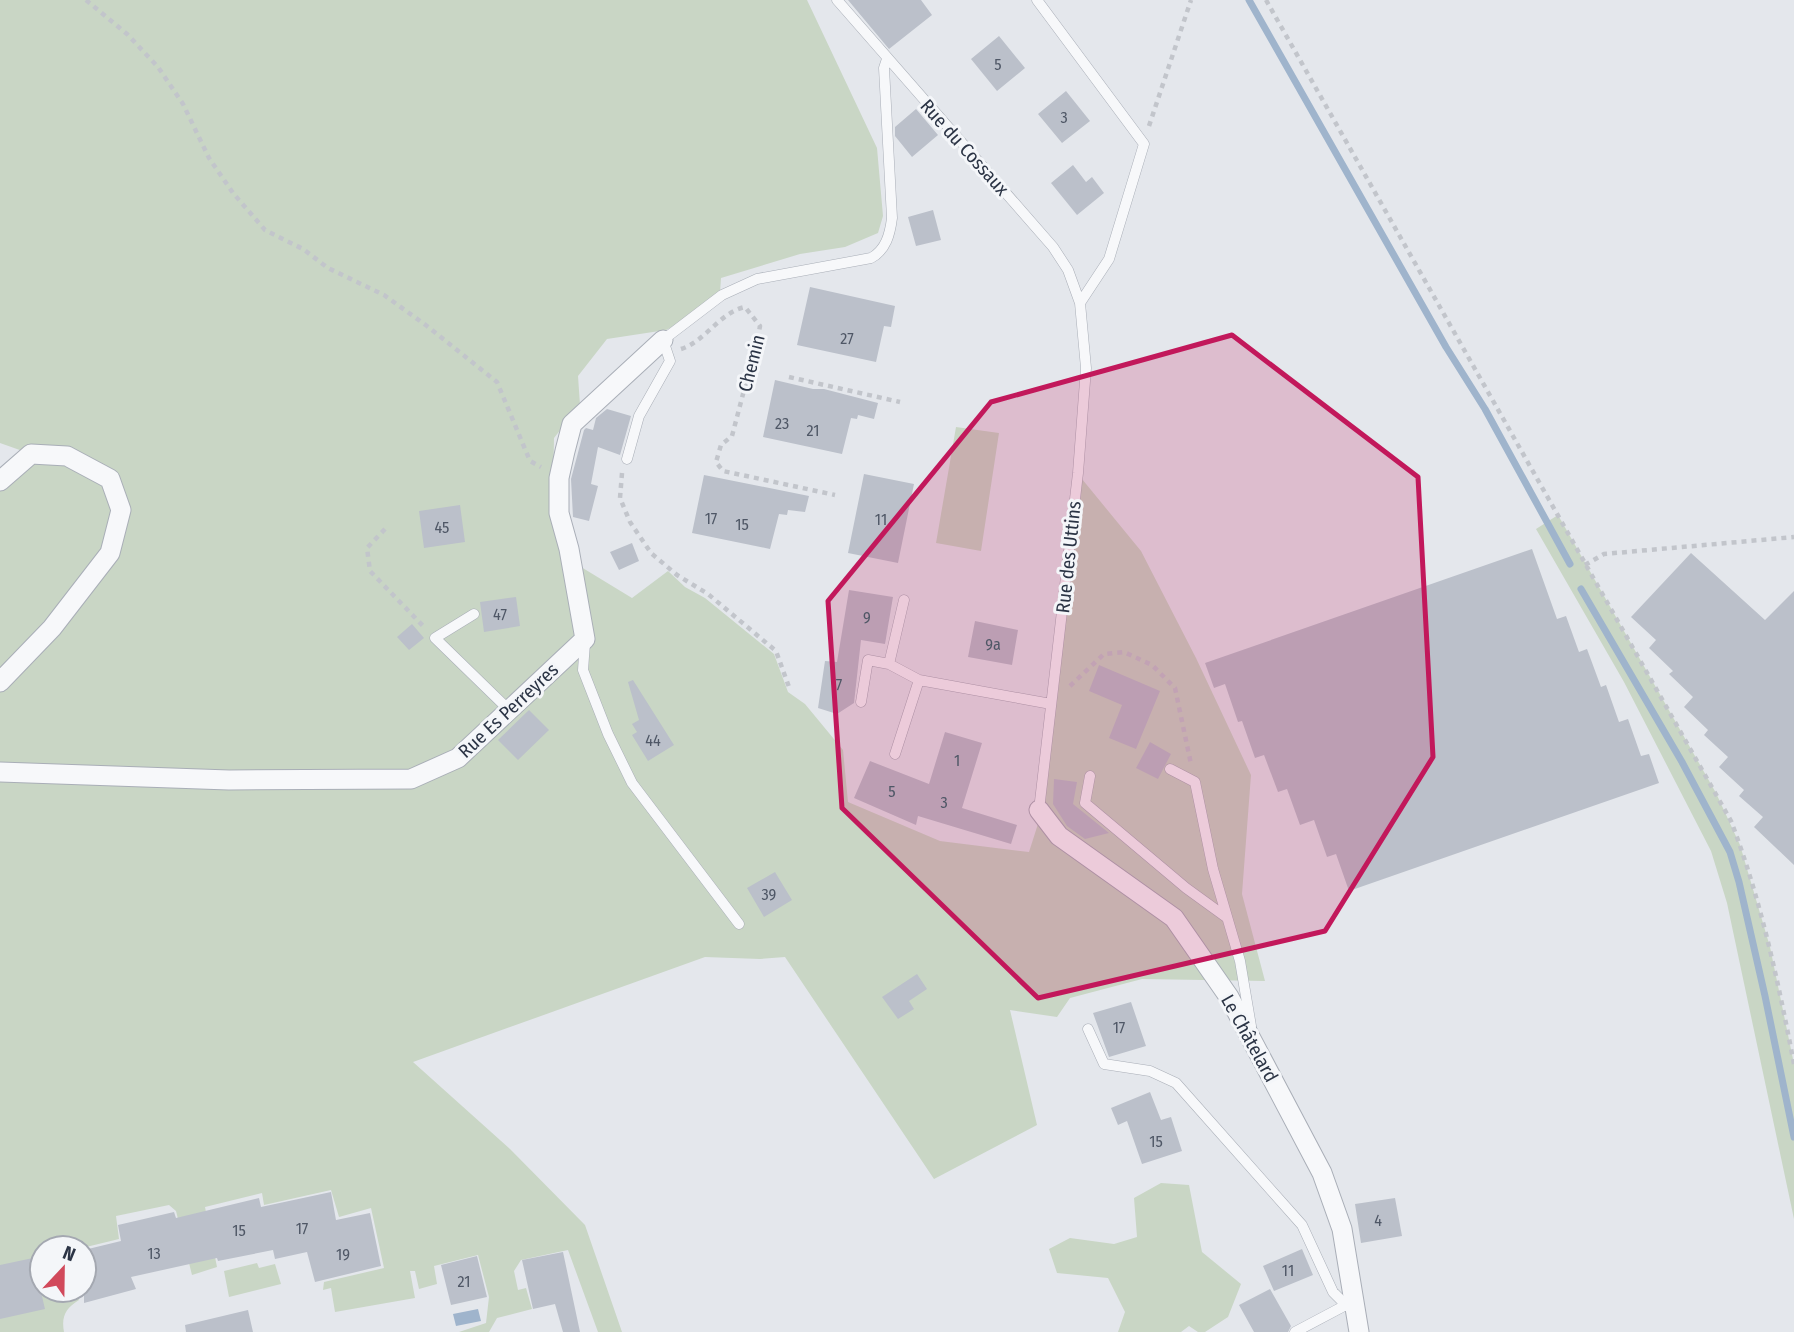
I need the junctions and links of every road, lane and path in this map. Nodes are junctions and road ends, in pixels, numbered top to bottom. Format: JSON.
{"nodes":[{"id":1,"x":86,"y":0,"type":"edge"},
{"id":2,"x":837,"y":0,"type":"edge"},
{"id":3,"x":1037,"y":0,"type":"edge"},
{"id":4,"x":1191,"y":0,"type":"edge"},
{"id":5,"x":1266,"y":0,"type":"edge"},
{"id":6,"x":887,"y":59,"type":"junction"},
{"id":7,"x":1144,"y":144,"type":"junction"},
{"id":8,"x":1080,"y":303,"type":"junction"},
{"id":9,"x":663,"y":340,"type":"junction"},
{"id":10,"x":789,"y":377,"type":"dead end"},
{"id":11,"x":900,"y":402,"type":"dead end"},
{"id":12,"x":627,"y":459,"type":"joint"},
{"id":13,"x":559,"y":478,"type":"junction"},
{"id":14,"x":0,"y":481,"type":"edge"},
{"id":15,"x":835,"y":495,"type":"dead end"},
{"id":16,"x":385,"y":529,"type":"dead end"},
{"id":17,"x":1794,"y":537,"type":"edge"},
{"id":18,"x":1585,"y":565,"type":"junction"},
{"id":19,"x":904,"y":600,"type":"dead end"},
{"id":20,"x":474,"y":614,"type":"dead end"},
{"id":21,"x":435,"y":638,"type":"junction"},
{"id":22,"x":585,"y":639,"type":"junction"},
{"id":23,"x":889,"y":664,"type":"junction"},
{"id":24,"x":919,"y":680,"type":"junction"},
{"id":25,"x":0,"y":682,"type":"edge"},
{"id":26,"x":789,"y":687,"type":"dead end"},
{"id":27,"x":860,"y":702,"type":"dead end"},
{"id":28,"x":1051,"y":704,"type":"junction"},
{"id":29,"x":509,"y":710,"type":"junction"},
{"id":30,"x":895,"y":754,"type":"dead end"},
{"id":31,"x":1170,"y":769,"type":"dead end"},
{"id":32,"x":0,"y":772,"type":"edge"},
{"id":33,"x":1090,"y":776,"type":"dead end"},
{"id":34,"x":1195,"y":782,"type":"junction"},
{"id":35,"x":1039,"y":810,"type":"joint"},
{"id":36,"x":1227,"y":917,"type":"junction"},
{"id":37,"x":739,"y":924,"type":"dead end"},
{"id":38,"x":1088,"y":1029,"type":"dead end"},
{"id":39,"x":1254,"y":1044,"type":"junction"},
{"id":40,"x":1794,"y":1063,"type":"edge"},
{"id":41,"x":1350,"y":1308,"type":"junction"},
{"id":42,"x":1295,"y":1332,"type":"edge"},
{"id":43,"x":1359,"y":1332,"type":"edge"}],
"edges":[{"from":1,"to":13,"type":"path"},
{"from":2,"to":6,"type":"lane","name":"Rue du Cossaux"},
{"from":3,"to":7,"type":"lane"},
{"from":4,"to":7,"type":"path"},
{"from":5,"to":18,"type":"path"},
{"from":6,"to":8,"type":"lane","name":"Rue du Cossaux"},
{"from":6,"to":9,"type":"lane"},
{"from":7,"to":8,"type":"lane"},
{"from":8,"to":28,"type":"lane","name":"Rue des Uttins"},
{"from":9,"to":12,"type":"lane"},
{"from":9,"to":13,"type":"street"},
{"from":9,"to":15,"type":"path","name":"Chemin"},
{"from":10,"to":11,"type":"path"},
{"from":12,"to":26,"type":"path"},
{"from":13,"to":22,"type":"street"},
{"from":14,"to":25,"type":"street"},
{"from":16,"to":21,"type":"path"},
{"from":17,"to":18,"type":"path"},
{"from":18,"to":40,"type":"path"},
{"from":19,"to":23,"type":"lane"},
{"from":20,"to":21,"type":"lane"},
{"from":21,"to":29,"type":"lane"},
{"from":22,"to":29,"type":"street","name":"Rue Es Perreyres"},
{"from":22,"to":37,"type":"lane"},
{"from":23,"to":24,"type":"lane"},
{"from":23,"to":27,"type":"lane"},
{"from":24,"to":28,"type":"lane"},
{"from":24,"to":30,"type":"lane"},
{"from":28,"to":34,"type":"path"},
{"from":28,"to":35,"type":"lane","name":"Rue des Uttins"},
{"from":29,"to":32,"type":"street","name":"Rue Es Perreyres"},
{"from":31,"to":34,"type":"lane"},
{"from":33,"to":36,"type":"lane"},
{"from":34,"to":36,"type":"lane"},
{"from":35,"to":39,"type":"street","name":"Le Châtelard"},
{"from":36,"to":39,"type":"lane"},
{"from":38,"to":41,"type":"lane"},
{"from":39,"to":41,"type":"street","name":"Le Châtelard"},
{"from":41,"to":42,"type":"lane"},
{"from":41,"to":43,"type":"street","name":"Le Châtelard"}]}
